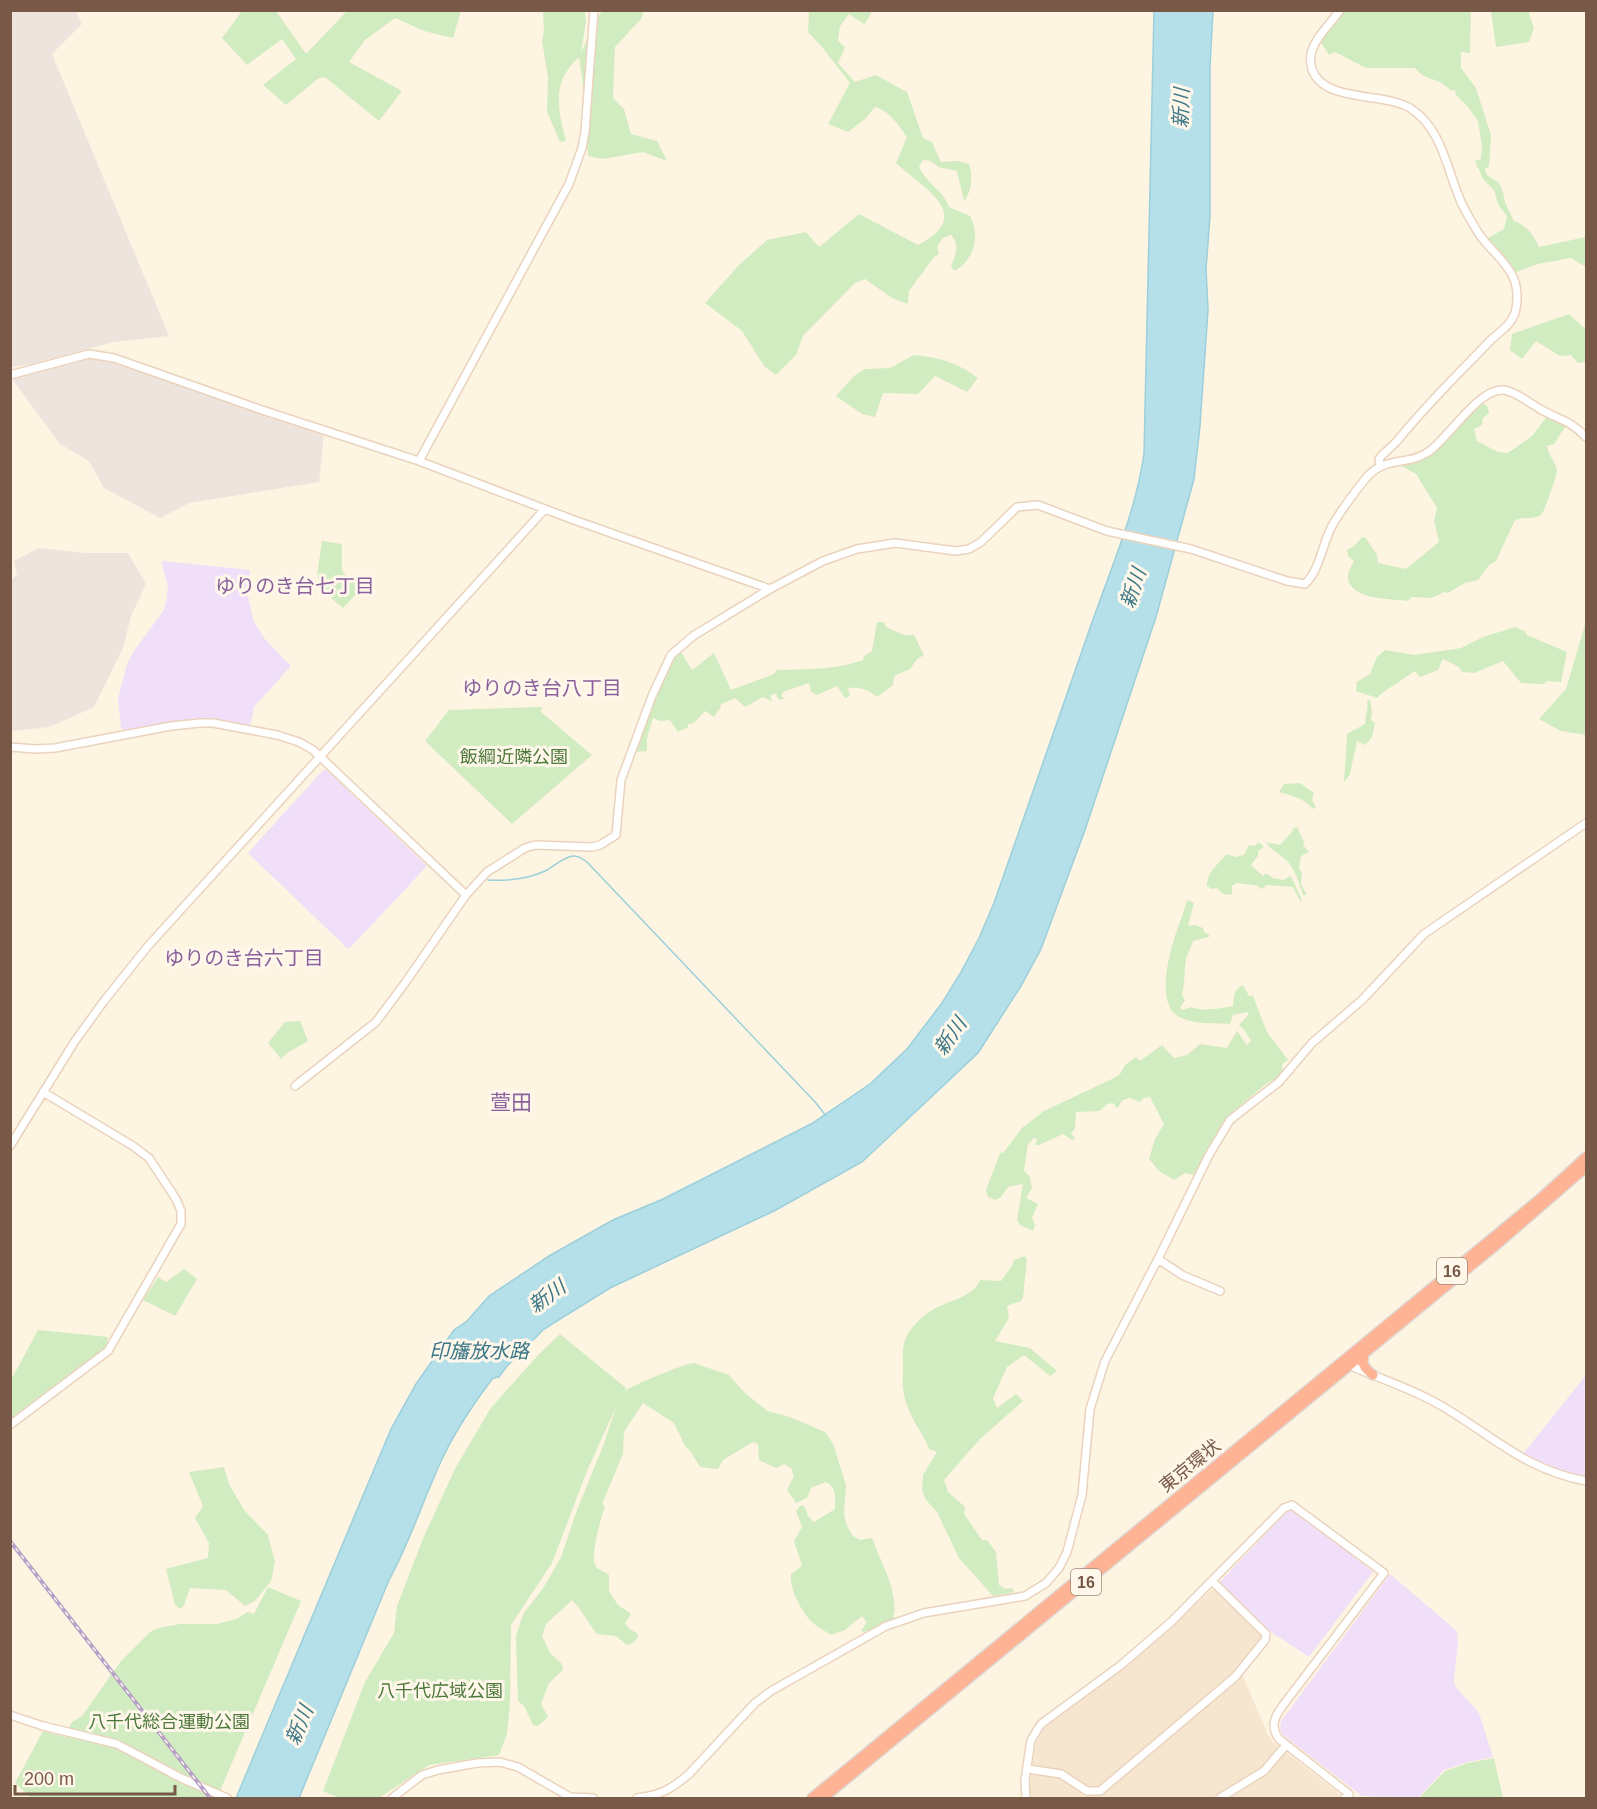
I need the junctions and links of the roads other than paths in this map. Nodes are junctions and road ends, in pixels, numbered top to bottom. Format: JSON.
{"nodes":[{"id":1,"x":594,"y":10,"type":"edge"},
{"id":2,"x":1340,"y":10,"type":"edge"},
{"id":3,"x":10,"y":375,"type":"edge"},
{"id":4,"x":1587,"y":437,"type":"edge"},
{"id":5,"x":419,"y":461,"type":"junction"},
{"id":6,"x":1380,"y":465,"type":"junction"},
{"id":7,"x":545,"y":509,"type":"junction"},
{"id":8,"x":770,"y":589,"type":"junction"},
{"id":9,"x":10,"y":747,"type":"edge"},
{"id":10,"x":320,"y":757,"type":"junction"},
{"id":11,"x":1587,"y":823,"type":"edge"},
{"id":12,"x":466,"y":895,"type":"junction"},
{"id":13,"x":295,"y":1086,"type":"dead end"},
{"id":14,"x":43,"y":1092,"type":"junction"},
{"id":15,"x":10,"y":1146,"type":"edge"},
{"id":16,"x":1587,"y":1157,"type":"edge"},
{"id":17,"x":1587,"y":1167,"type":"edge"},
{"id":18,"x":1158,"y":1259,"type":"junction"},
{"id":19,"x":1220,"y":1291,"type":"dead end"},
{"id":20,"x":1365,"y":1352,"type":"junction"},
{"id":21,"x":1345,"y":1364,"type":"junction"},
{"id":22,"x":1373,"y":1375,"type":"junction"},
{"id":23,"x":10,"y":1425,"type":"edge"},
{"id":24,"x":1587,"y":1481,"type":"edge"},
{"id":25,"x":1213,"y":1582,"type":"junction"},
{"id":26,"x":10,"y":1715,"type":"edge"},
{"id":27,"x":1286,"y":1745,"type":"junction"},
{"id":28,"x":1028,"y":1769,"type":"junction"},
{"id":29,"x":224,"y":1797,"type":"edge"},
{"id":30,"x":393,"y":1798,"type":"edge"},
{"id":31,"x":593,"y":1798,"type":"edge"},
{"id":32,"x":637,"y":1798,"type":"edge"},
{"id":33,"x":812,"y":1798,"type":"edge"},
{"id":34,"x":823,"y":1798,"type":"edge"},
{"id":35,"x":1026,"y":1798,"type":"edge"},
{"id":36,"x":1220,"y":1798,"type":"edge"},
{"id":37,"x":1344,"y":1798,"type":"edge"}],
"edges":[{"from":1,"to":5,"type":"street"},
{"from":2,"to":6,"type":"street"},
{"from":3,"to":5,"type":"street"},
{"from":4,"to":6,"type":"street"},
{"from":5,"to":7,"type":"street"},
{"from":6,"to":8,"type":"street"},
{"from":7,"to":8,"type":"street"},
{"from":7,"to":10,"type":"street"},
{"from":8,"to":12,"type":"street"},
{"from":9,"to":10,"type":"street"},
{"from":10,"to":12,"type":"street"},
{"from":10,"to":14,"type":"street"},
{"from":11,"to":18,"type":"street"},
{"from":12,"to":13,"type":"street"},
{"from":14,"to":15,"type":"street"},
{"from":14,"to":23,"type":"street"},
{"from":16,"to":21,"type":"highway","name":"東京環状","number":"16"},
{"from":17,"to":20,"type":"highway","name":"東京環状","number":"16"},
{"from":18,"to":19,"type":"street"},
{"from":18,"to":32,"type":"street"},
{"from":20,"to":21,"type":"highway","name":"東京環状","number":"16"},
{"from":20,"to":22,"type":"highway"},
{"from":21,"to":22,"type":"street"},
{"from":21,"to":33,"type":"highway","name":"東京環状","number":"16"},
{"from":21,"to":34,"type":"highway","name":"東京環状","number":"16"},
{"from":22,"to":24,"type":"street"},
{"from":25,"to":27,"type":"street"},
{"from":25,"to":28,"type":"street"},
{"from":25,"to":28,"type":"street"},
{"from":26,"to":29,"type":"street"},
{"from":27,"to":36,"type":"street"},
{"from":27,"to":37,"type":"street"},
{"from":28,"to":35,"type":"street"},
{"from":30,"to":31,"type":"street"}]}
